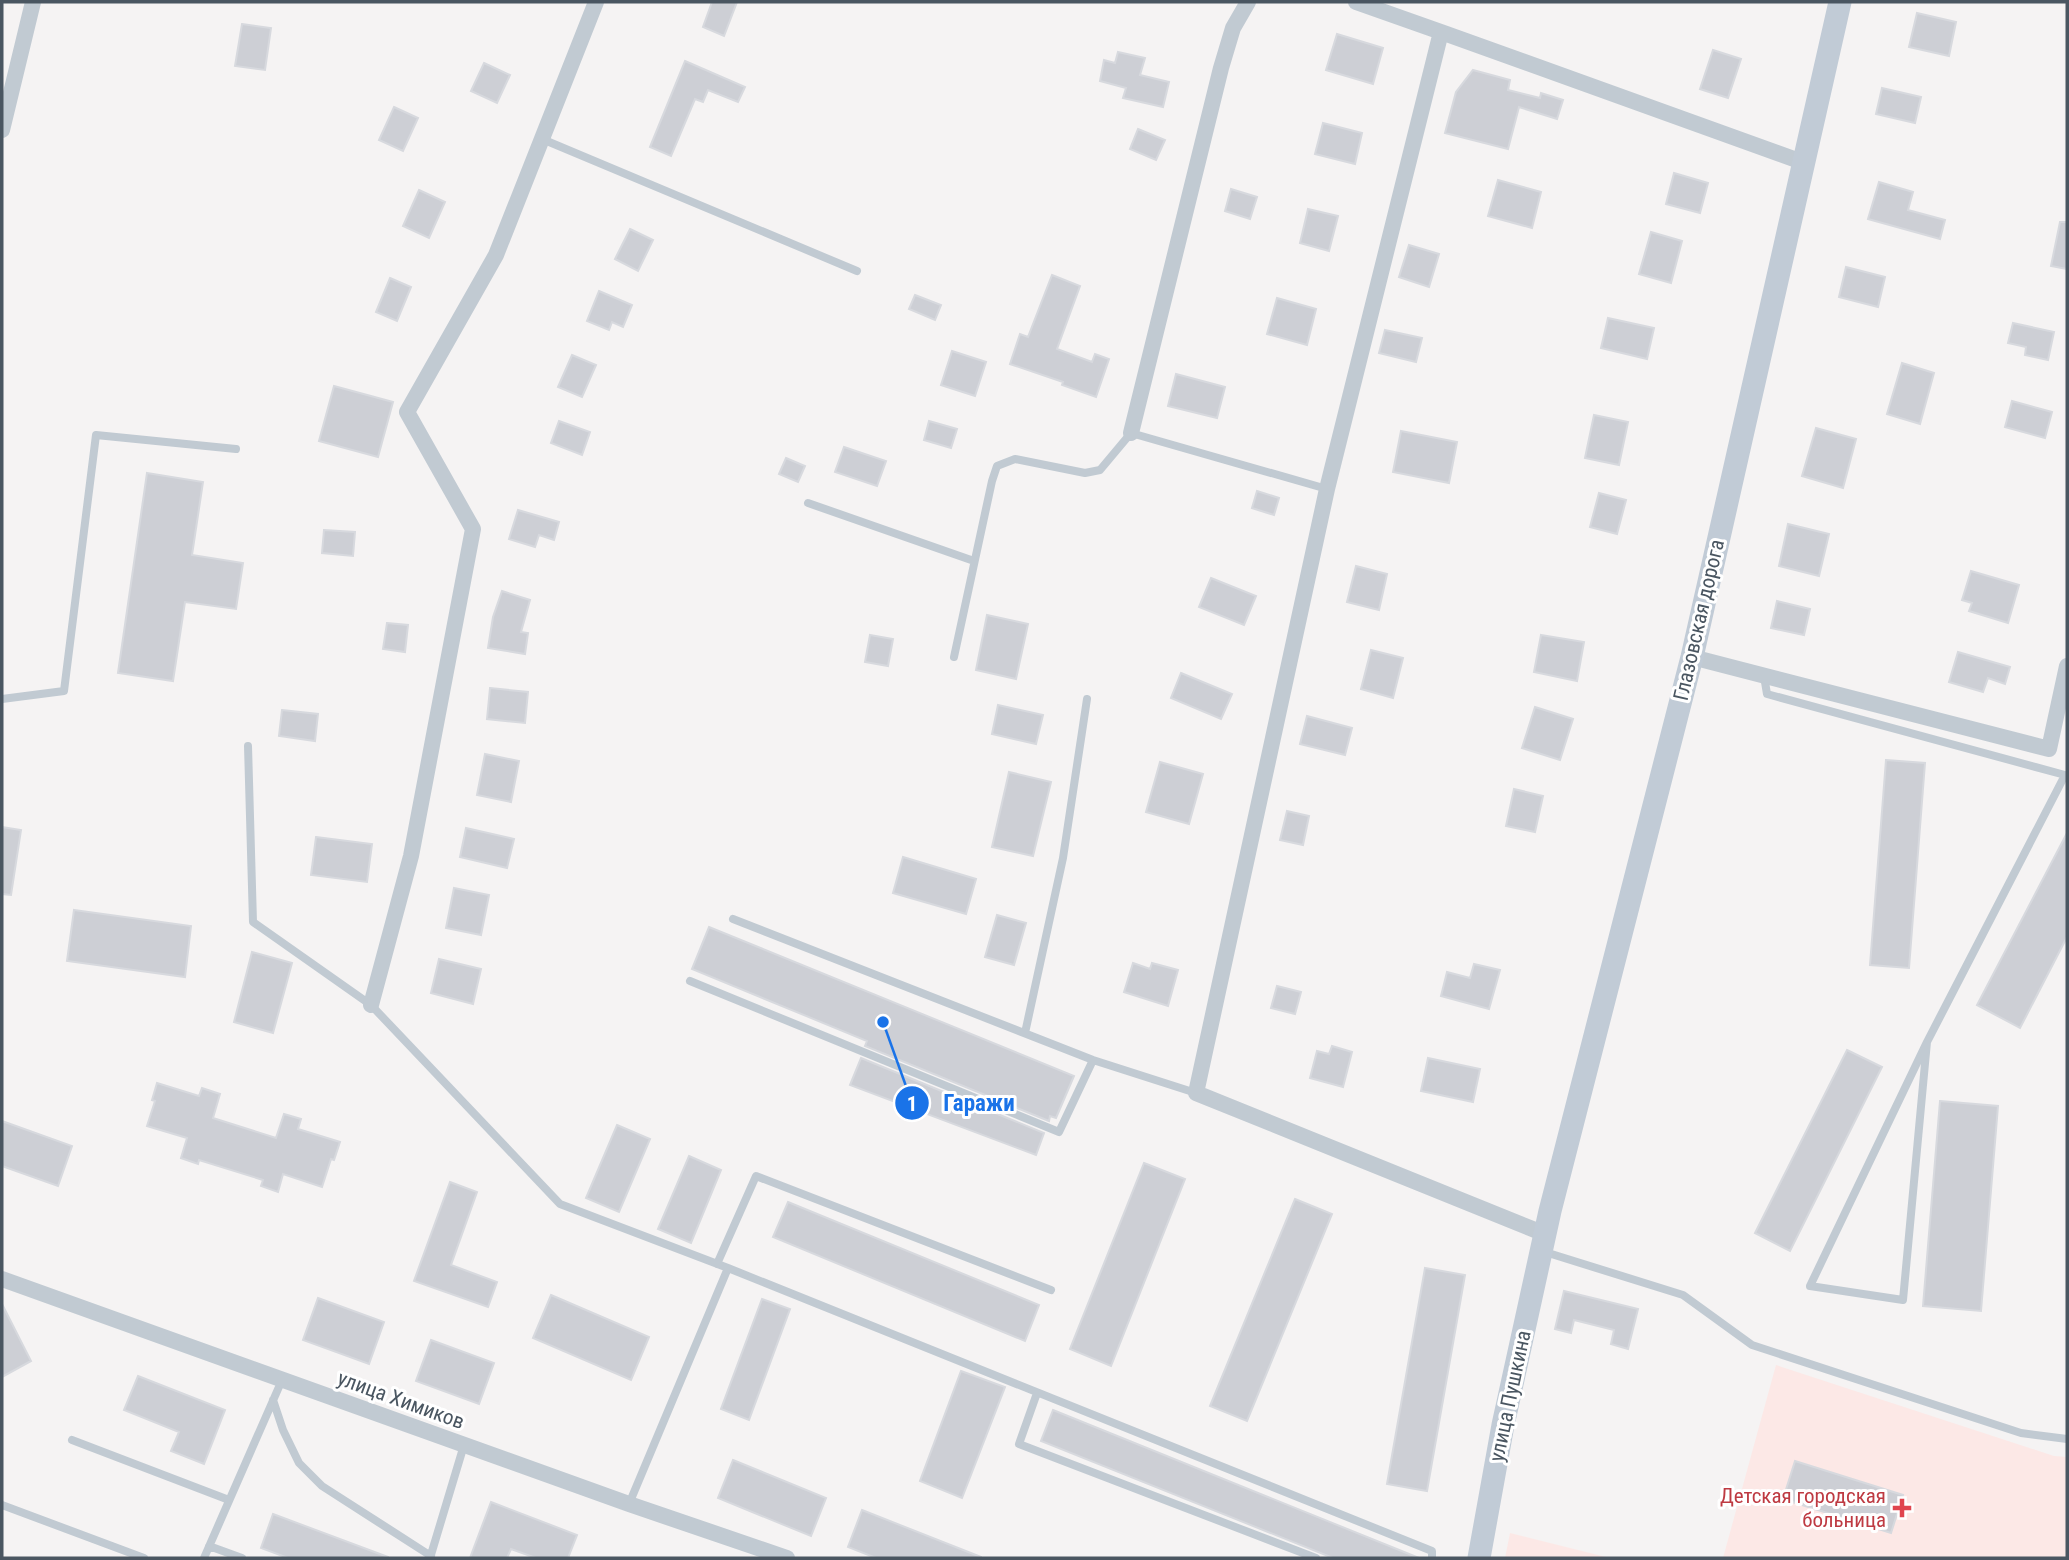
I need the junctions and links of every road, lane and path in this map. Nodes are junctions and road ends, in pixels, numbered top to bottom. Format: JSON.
{"nodes":[{"id":1,"x":33,"y":2,"type":"edge"},
{"id":2,"x":596,"y":2,"type":"edge"},
{"id":3,"x":1248,"y":2,"type":"edge"},
{"id":4,"x":1356,"y":2,"type":"edge"},
{"id":5,"x":1840,"y":2,"type":"edge"},
{"id":6,"x":1441,"y":32,"type":"junction"},
{"id":7,"x":2,"y":131,"type":"edge"},
{"id":8,"x":542,"y":139,"type":"junction"},
{"id":9,"x":1805,"y":163,"type":"junction"},
{"id":10,"x":857,"y":271,"type":"dead end"},
{"id":11,"x":1131,"y":433,"type":"junction"},
{"id":12,"x":236,"y":449,"type":"dead end"},
{"id":13,"x":1327,"y":489,"type":"junction"},
{"id":14,"x":808,"y":503,"type":"dead end"},
{"id":15,"x":974,"y":561,"type":"junction"},
{"id":16,"x":954,"y":657,"type":"dead end"},
{"id":17,"x":1692,"y":657,"type":"junction"},
{"id":18,"x":2067,"y":666,"type":"edge"},
{"id":19,"x":1764,"y":676,"type":"junction"},
{"id":20,"x":2,"y":699,"type":"edge"},
{"id":21,"x":1087,"y":699,"type":"dead end"},
{"id":22,"x":248,"y":746,"type":"dead end"},
{"id":23,"x":2066,"y":775,"type":"edge"},
{"id":24,"x":733,"y":919,"type":"dead end"},
{"id":25,"x":690,"y":981,"type":"dead end"},
{"id":26,"x":371,"y":1004,"type":"junction"},
{"id":27,"x":1025,"y":1033,"type":"junction"},
{"id":28,"x":1927,"y":1042,"type":"junction"},
{"id":29,"x":1093,"y":1060,"type":"junction"},
{"id":30,"x":1196,"y":1093,"type":"junction"},
{"id":31,"x":1544,"y":1243,"type":"junction"},
{"id":32,"x":717,"y":1264,"type":"junction"},
{"id":33,"x":729,"y":1268,"type":"junction"},
{"id":34,"x":2,"y":1279,"type":"edge"},
{"id":35,"x":1051,"y":1290,"type":"dead end"},
{"id":36,"x":282,"y":1380,"type":"junction"},
{"id":37,"x":1037,"y":1393,"type":"junction"},
{"id":38,"x":273,"y":1400,"type":"junction"},
{"id":39,"x":2067,"y":1439,"type":"edge"},
{"id":40,"x":72,"y":1440,"type":"dead end"},
{"id":41,"x":464,"y":1445,"type":"junction"},
{"id":42,"x":229,"y":1500,"type":"junction"},
{"id":43,"x":629,"y":1504,"type":"junction"},
{"id":44,"x":2,"y":1505,"type":"edge"},
{"id":45,"x":209,"y":1546,"type":"junction"},
{"id":46,"x":430,"y":1557,"type":"edge"},
{"id":47,"x":144,"y":1558,"type":"edge"},
{"id":48,"x":204,"y":1558,"type":"edge"},
{"id":49,"x":242,"y":1558,"type":"edge"},
{"id":50,"x":787,"y":1558,"type":"edge"},
{"id":51,"x":1316,"y":1558,"type":"edge"},
{"id":52,"x":1432,"y":1558,"type":"edge"},
{"id":53,"x":1479,"y":1558,"type":"edge"}],
"edges":[{"from":1,"to":7,"type":"street"},
{"from":2,"to":8,"type":"street"},
{"from":3,"to":11,"type":"street"},
{"from":4,"to":6,"type":"street"},
{"from":5,"to":9,"type":"street","name":"Глазовская дорога"},
{"from":6,"to":9,"type":"street"},
{"from":6,"to":13,"type":"street"},
{"from":8,"to":10,"type":"lane"},
{"from":8,"to":26,"type":"street"},
{"from":9,"to":17,"type":"street","name":"Глазовская дорога"},
{"from":11,"to":13,"type":"lane"},
{"from":11,"to":15,"type":"lane"},
{"from":12,"to":20,"type":"lane"},
{"from":13,"to":30,"type":"street"},
{"from":14,"to":15,"type":"lane"},
{"from":15,"to":16,"type":"lane"},
{"from":17,"to":19,"type":"street"},
{"from":17,"to":31,"type":"street","name":"Глазовская дорога"},
{"from":18,"to":19,"type":"street"},
{"from":19,"to":23,"type":"lane"},
{"from":21,"to":27,"type":"lane"},
{"from":22,"to":26,"type":"lane"},
{"from":23,"to":28,"type":"lane"},
{"from":24,"to":27,"type":"lane"},
{"from":25,"to":29,"type":"lane"},
{"from":26,"to":32,"type":"lane"},
{"from":27,"to":29,"type":"lane"},
{"from":28,"to":28,"type":"lane"},
{"from":29,"to":30,"type":"lane"},
{"from":30,"to":31,"type":"street"},
{"from":31,"to":39,"type":"lane"},
{"from":31,"to":53,"type":"street","name":"улица Пушкина"},
{"from":32,"to":33,"type":"lane"},
{"from":32,"to":35,"type":"lane"},
{"from":33,"to":37,"type":"lane"},
{"from":33,"to":43,"type":"lane"},
{"from":34,"to":36,"type":"street","name":"улица Химиков"},
{"from":36,"to":38,"type":"lane"},
{"from":36,"to":41,"type":"street","name":"улица Химиков"},
{"from":37,"to":51,"type":"lane"},
{"from":37,"to":52,"type":"lane"},
{"from":38,"to":42,"type":"lane"},
{"from":38,"to":46,"type":"lane"},
{"from":40,"to":42,"type":"lane"},
{"from":41,"to":43,"type":"street","name":"улица Химиков"},
{"from":41,"to":46,"type":"lane"},
{"from":42,"to":45,"type":"lane"},
{"from":43,"to":50,"type":"street","name":"улица Химиков"},
{"from":44,"to":47,"type":"lane"},
{"from":45,"to":48,"type":"lane"},
{"from":45,"to":49,"type":"lane"}]}
